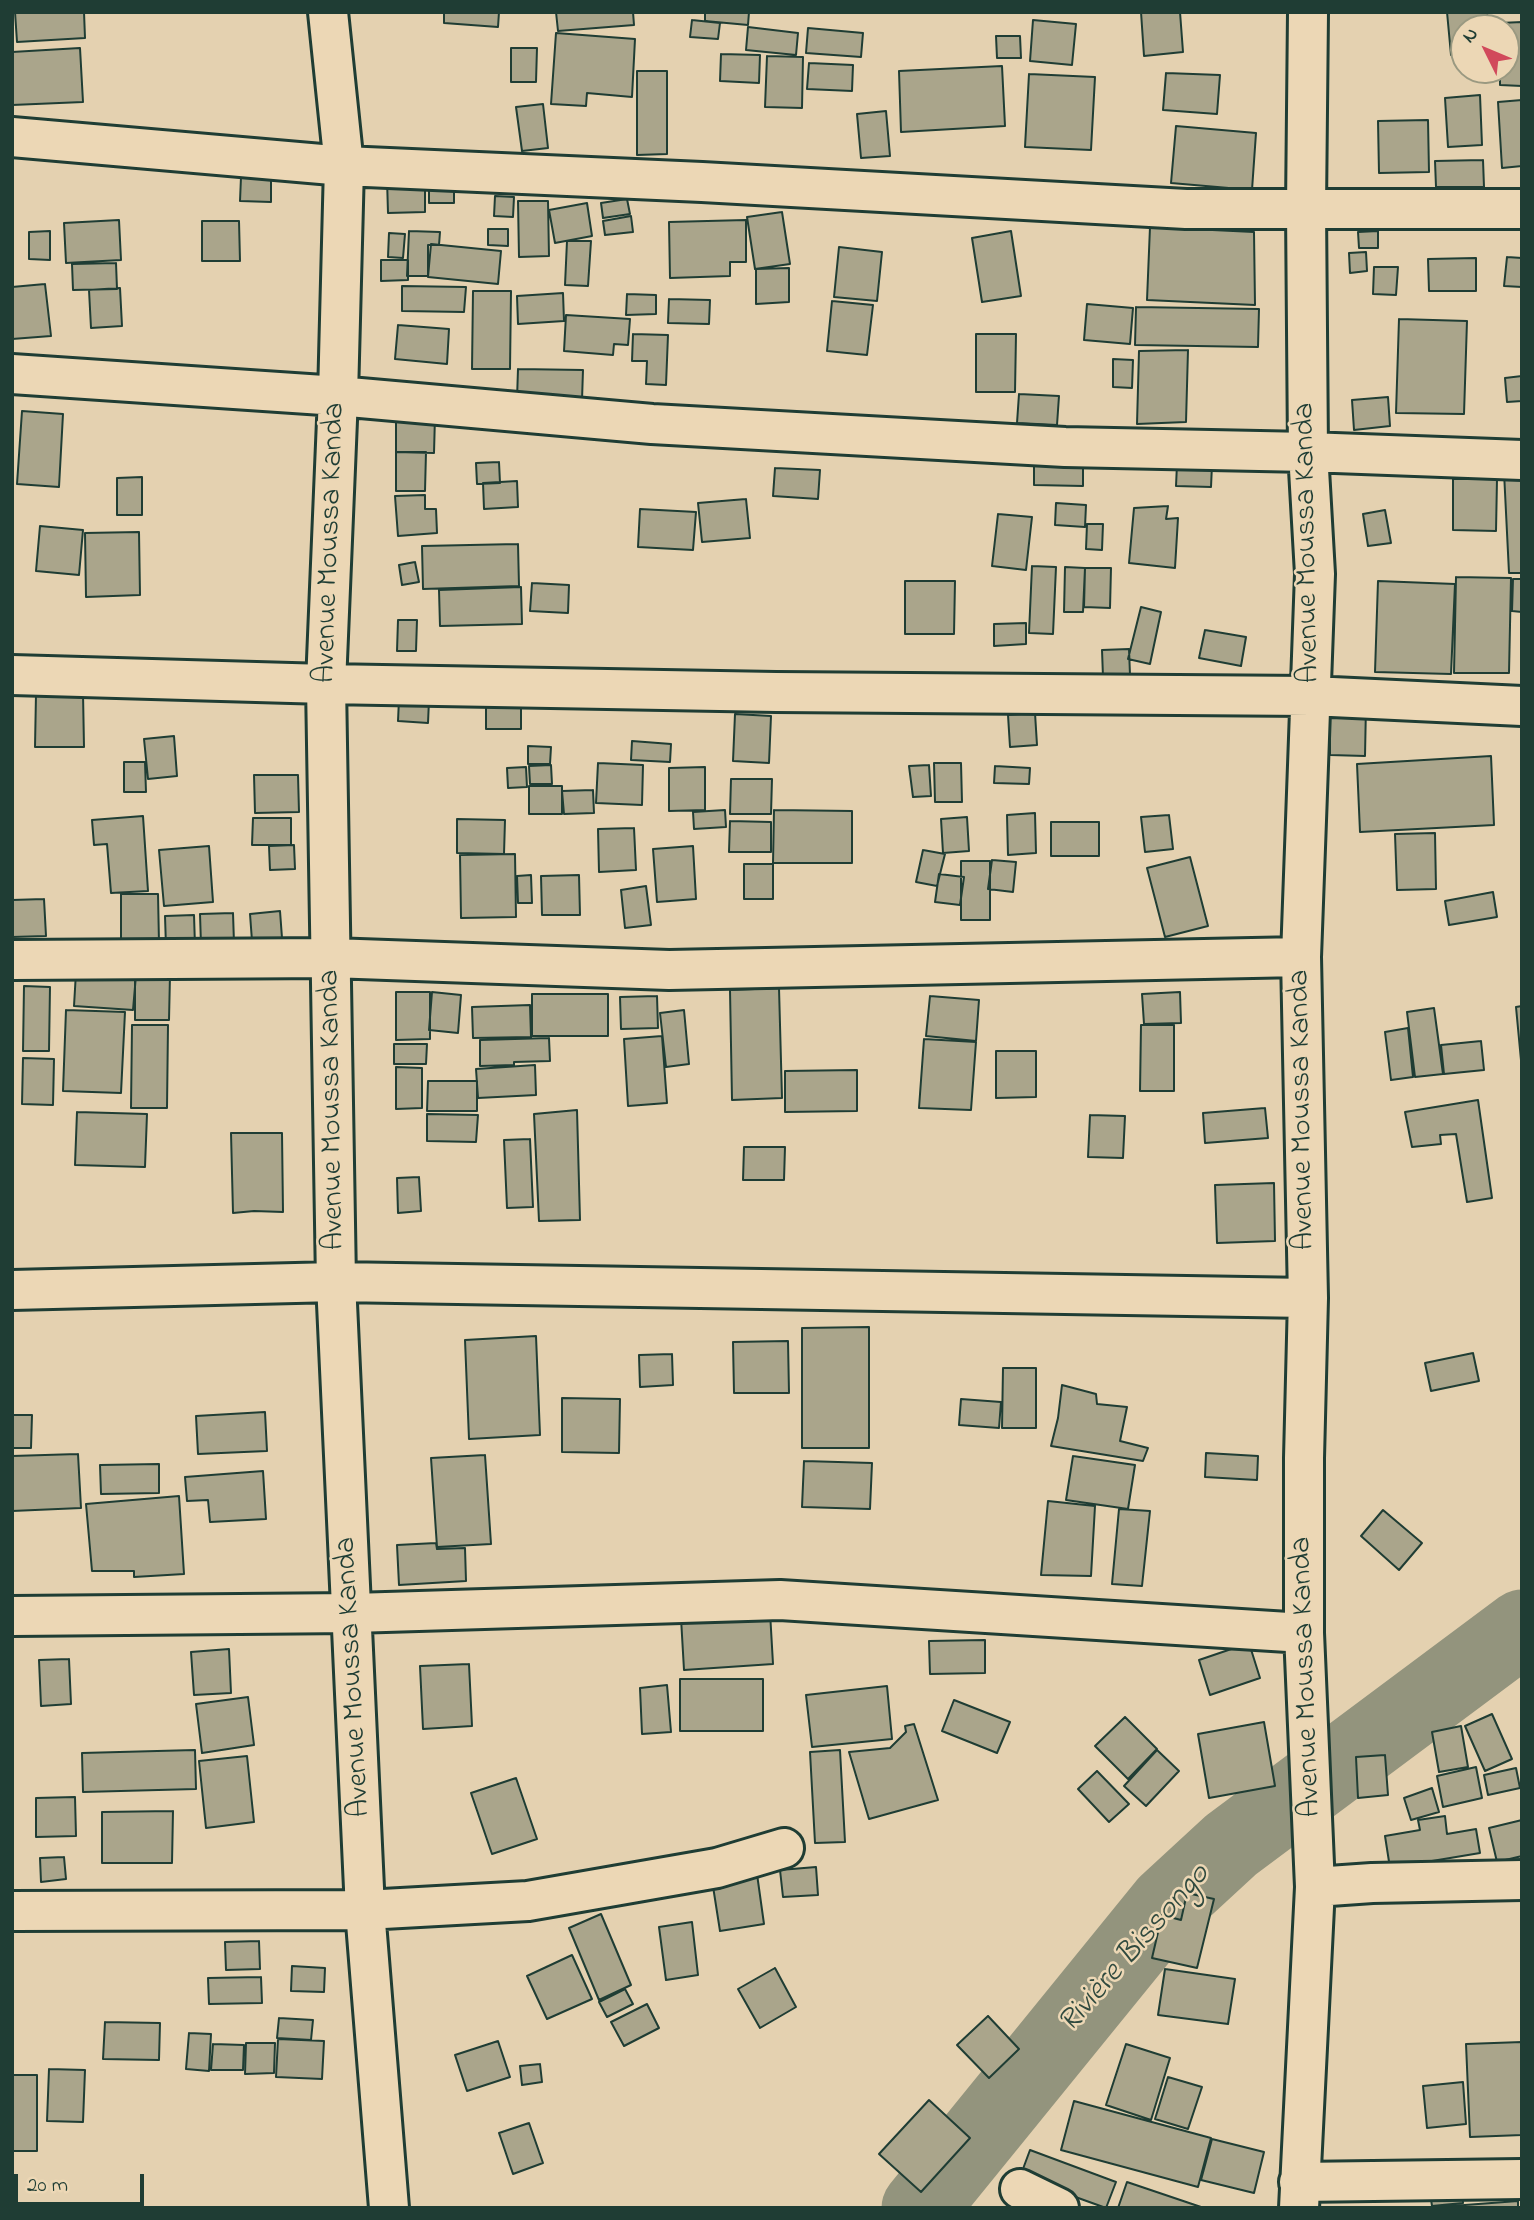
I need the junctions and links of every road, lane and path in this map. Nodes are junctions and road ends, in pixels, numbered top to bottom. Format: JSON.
{"nodes":[{"id":1,"x":328,"y":12,"type":"edge"},
{"id":2,"x":1308,"y":12,"type":"edge"},
{"id":3,"x":12,"y":137,"type":"edge"},
{"id":4,"x":344,"y":166,"type":"junction"},
{"id":5,"x":1306,"y":208,"type":"junction"},
{"id":6,"x":1522,"y":209,"type":"edge"},
{"id":7,"x":12,"y":374,"type":"edge"},
{"id":8,"x":338,"y":396,"type":"junction"},
{"id":9,"x":1308,"y":452,"type":"junction"},
{"id":10,"x":1522,"y":460,"type":"edge"},
{"id":11,"x":12,"y":675,"type":"edge"},
{"id":12,"x":326,"y":684,"type":"junction"},
{"id":13,"x":1311,"y":696,"type":"junction"},
{"id":14,"x":1522,"y":706,"type":"edge"},
{"id":15,"x":1301,"y":957,"type":"junction"},
{"id":16,"x":331,"y":958,"type":"junction"},
{"id":17,"x":12,"y":960,"type":"edge"},
{"id":18,"x":336,"y":1282,"type":"junction"},
{"id":19,"x":12,"y":1290,"type":"edge"},
{"id":20,"x":1308,"y":1298,"type":"junction"},
{"id":21,"x":352,"y":1613,"type":"junction"},
{"id":22,"x":12,"y":1616,"type":"edge"},
{"id":23,"x":1304,"y":1633,"type":"junction"},
{"id":24,"x":784,"y":1848,"type":"dead end"},
{"id":25,"x":1522,"y":1881,"type":"edge"},
{"id":26,"x":1315,"y":1887,"type":"junction"},
{"id":27,"x":365,"y":1910,"type":"junction"},
{"id":28,"x":12,"y":1911,"type":"edge"},
{"id":29,"x":1522,"y":2179,"type":"edge"},
{"id":30,"x":1020,"y":2189,"type":"dead end"},
{"id":31,"x":1299,"y":2195,"type":"edge"},
{"id":32,"x":389,"y":2208,"type":"edge"},
{"id":33,"x":1059,"y":2208,"type":"edge"}],
"edges":[{"from":1,"to":4,"type":"street","name":"Avenue Moussa Kanda"},
{"from":2,"to":5,"type":"street","name":"Avenue Moussa Kanda"},
{"from":3,"to":4,"type":"street"},
{"from":4,"to":5,"type":"street"},
{"from":4,"to":8,"type":"street","name":"Avenue Moussa Kanda"},
{"from":5,"to":6,"type":"street"},
{"from":5,"to":9,"type":"street","name":"Avenue Moussa Kanda"},
{"from":7,"to":8,"type":"street"},
{"from":8,"to":9,"type":"street"},
{"from":8,"to":12,"type":"street","name":"Avenue Moussa Kanda"},
{"from":9,"to":10,"type":"street"},
{"from":9,"to":13,"type":"street","name":"Avenue Moussa Kanda"},
{"from":11,"to":12,"type":"street"},
{"from":12,"to":13,"type":"street"},
{"from":12,"to":16,"type":"street","name":"Avenue Moussa Kanda"},
{"from":13,"to":14,"type":"street"},
{"from":13,"to":15,"type":"street","name":"Avenue Moussa Kanda"},
{"from":15,"to":16,"type":"street"},
{"from":15,"to":20,"type":"street","name":"Avenue Moussa Kanda"},
{"from":16,"to":17,"type":"street"},
{"from":16,"to":18,"type":"street","name":"Avenue Moussa Kanda"},
{"from":18,"to":19,"type":"street"},
{"from":18,"to":20,"type":"street"},
{"from":18,"to":21,"type":"street","name":"Avenue Moussa Kanda"},
{"from":20,"to":23,"type":"street","name":"Avenue Moussa Kanda"},
{"from":21,"to":22,"type":"street"},
{"from":21,"to":23,"type":"street"},
{"from":21,"to":27,"type":"street","name":"Avenue Moussa Kanda"},
{"from":23,"to":26,"type":"street","name":"Avenue Moussa Kanda"},
{"from":24,"to":27,"type":"street"},
{"from":25,"to":26,"type":"street"},
{"from":26,"to":31,"type":"street","name":"Avenue Moussa Kanda"},
{"from":27,"to":28,"type":"street"},
{"from":27,"to":32,"type":"street","name":"Avenue Moussa Kanda"},
{"from":29,"to":31,"type":"street"},
{"from":30,"to":33,"type":"street"}]}
